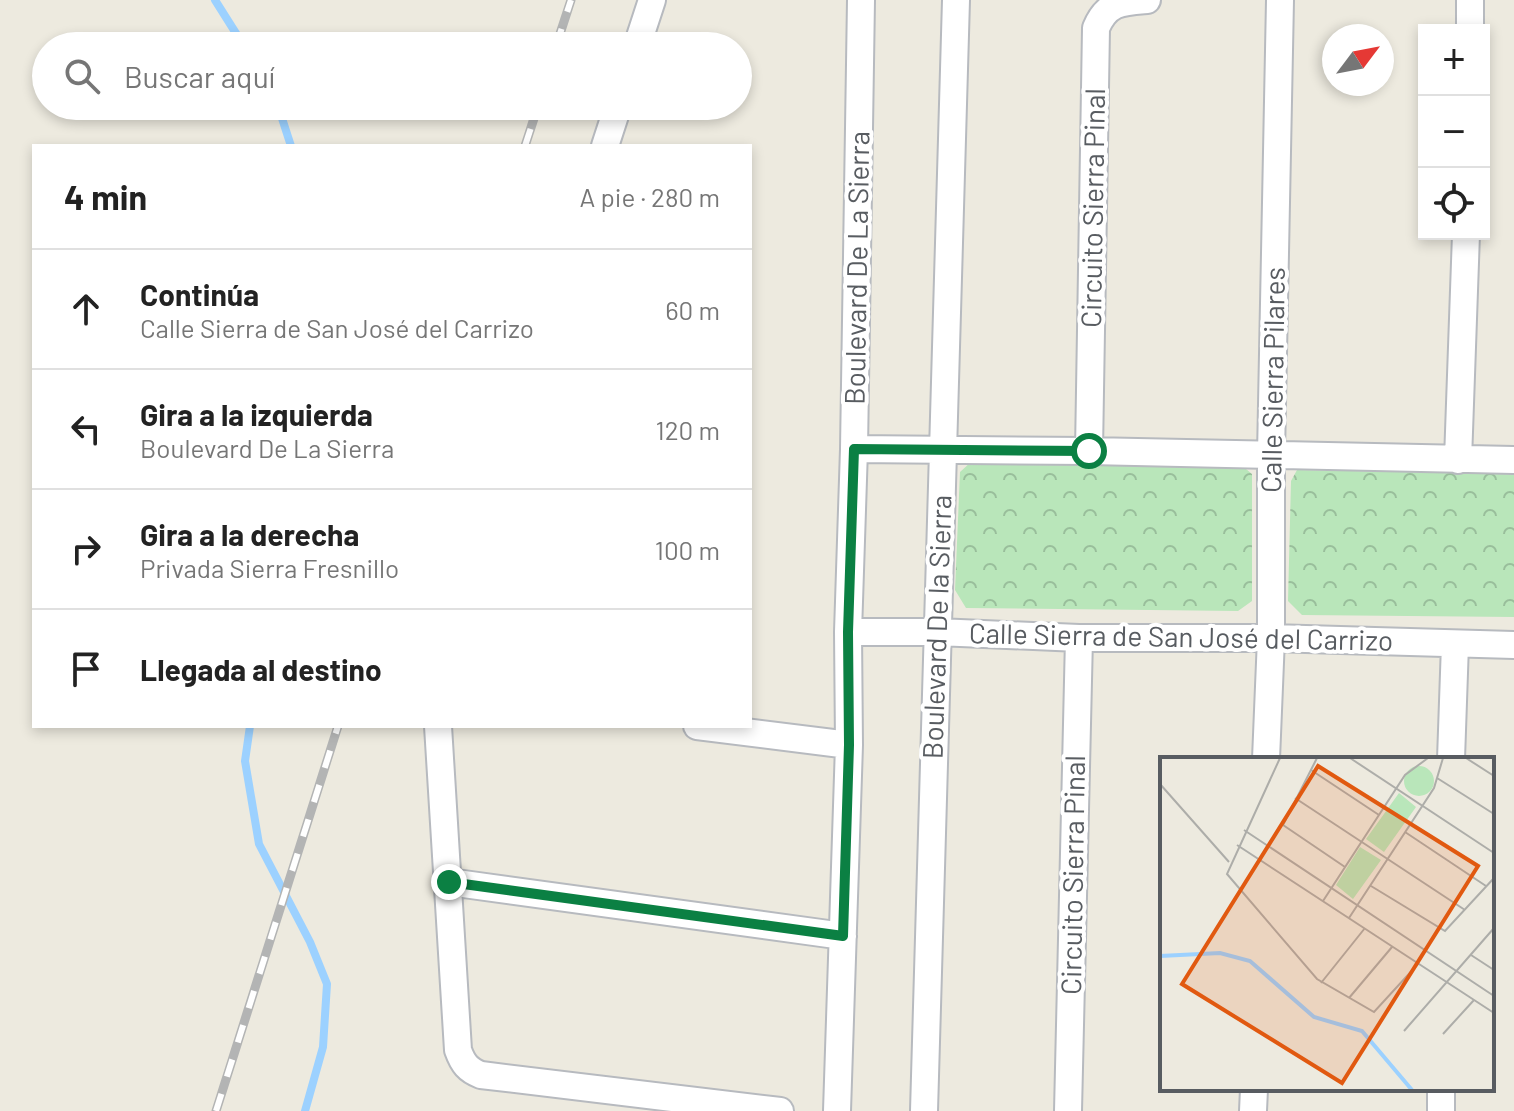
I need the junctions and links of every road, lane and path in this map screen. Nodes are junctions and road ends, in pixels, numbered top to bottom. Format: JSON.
{"nodes":[{"id":1,"x":652,"y":0,"type":"edge"},
{"id":2,"x":861,"y":0,"type":"edge"},
{"id":3,"x":956,"y":0,"type":"edge"},
{"id":4,"x":1147,"y":0,"type":"edge"},
{"id":5,"x":1280,"y":0,"type":"edge"},
{"id":6,"x":1470,"y":0,"type":"edge"},
{"id":7,"x":1470,"y":24,"type":"edge"},
{"id":8,"x":642,"y":32,"type":"edge"},
{"id":9,"x":613,"y":120,"type":"edge"},
{"id":10,"x":606,"y":144,"type":"edge"},
{"id":11,"x":1466,"y":240,"type":"edge"},
{"id":12,"x":854,"y":449,"type":"junction"},
{"id":13,"x":943,"y":449,"type":"junction"},
{"id":14,"x":1089,"y":451,"type":"junction"},
{"id":15,"x":1271,"y":455,"type":"junction"},
{"id":16,"x":1458,"y":460,"type":"junction"},
{"id":17,"x":1514,"y":460,"type":"edge"},
{"id":18,"x":848,"y":632,"type":"junction"},
{"id":19,"x":937,"y":632,"type":"junction"},
{"id":20,"x":1079,"y":638,"type":"junction"},
{"id":21,"x":1271,"y":638,"type":"junction"},
{"id":22,"x":1455,"y":644,"type":"junction"},
{"id":23,"x":1514,"y":645,"type":"edge"},
{"id":24,"x":438,"y":728,"type":"edge"},
{"id":25,"x":713,"y":728,"type":"edge"},
{"id":26,"x":849,"y":745,"type":"junction"},
{"id":27,"x":1266,"y":757,"type":"edge"},
{"id":28,"x":1451,"y":757,"type":"edge"},
{"id":29,"x":449,"y":882,"type":"junction"},
{"id":30,"x":843,"y":936,"type":"junction"},
{"id":31,"x":1254,"y":1091,"type":"edge"},
{"id":32,"x":780,"y":1111,"type":"edge"},
{"id":33,"x":837,"y":1111,"type":"edge"},
{"id":34,"x":924,"y":1111,"type":"edge"},
{"id":35,"x":1068,"y":1111,"type":"edge"},
{"id":36,"x":1253,"y":1111,"type":"edge"}],
"edges":[{"from":1,"to":8,"type":"street"},
{"from":2,"to":12,"type":"street","name":"Boulevard De La Sierra"},
{"from":3,"to":13,"type":"street","name":"Boulevard De la Sierra"},
{"from":4,"to":14,"type":"street","name":"Circuito Sierra Pinal"},
{"from":5,"to":15,"type":"street","name":"Calle Sierra Pilares"},
{"from":6,"to":7,"type":"street"},
{"from":9,"to":10,"type":"street"},
{"from":11,"to":16,"type":"street"},
{"from":12,"to":13,"type":"street"},
{"from":12,"to":18,"type":"street","name":"Boulevard De La Sierra"},
{"from":13,"to":14,"type":"street"},
{"from":13,"to":19,"type":"street","name":"Boulevard De la Sierra"},
{"from":14,"to":15,"type":"street"},
{"from":15,"to":16,"type":"street"},
{"from":15,"to":21,"type":"street","name":"Calle Sierra Pilares"},
{"from":16,"to":17,"type":"street"},
{"from":18,"to":19,"type":"street","name":"Calle Sierra de San José del Carrizo"},
{"from":18,"to":26,"type":"street","name":"Boulevard De La Sierra"},
{"from":19,"to":20,"type":"street","name":"Calle Sierra de San José del Carrizo"},
{"from":19,"to":34,"type":"street","name":"Boulevard De la Sierra"},
{"from":20,"to":21,"type":"street","name":"Calle Sierra de San José del Carrizo"},
{"from":20,"to":35,"type":"street","name":"Circuito Sierra Pinal"},
{"from":21,"to":22,"type":"street","name":"Calle Sierra de San José del Carrizo"},
{"from":21,"to":27,"type":"street","name":"Calle Sierra Pilares"},
{"from":22,"to":23,"type":"street","name":"Calle Sierra de San José del Carrizo"},
{"from":22,"to":28,"type":"street"},
{"from":24,"to":29,"type":"street"},
{"from":25,"to":26,"type":"street"},
{"from":26,"to":30,"type":"street","name":"Boulevard De La Sierra"},
{"from":29,"to":30,"type":"street"},
{"from":29,"to":32,"type":"street"},
{"from":30,"to":33,"type":"street","name":"Boulevard De La Sierra"},
{"from":31,"to":36,"type":"street"}]}
